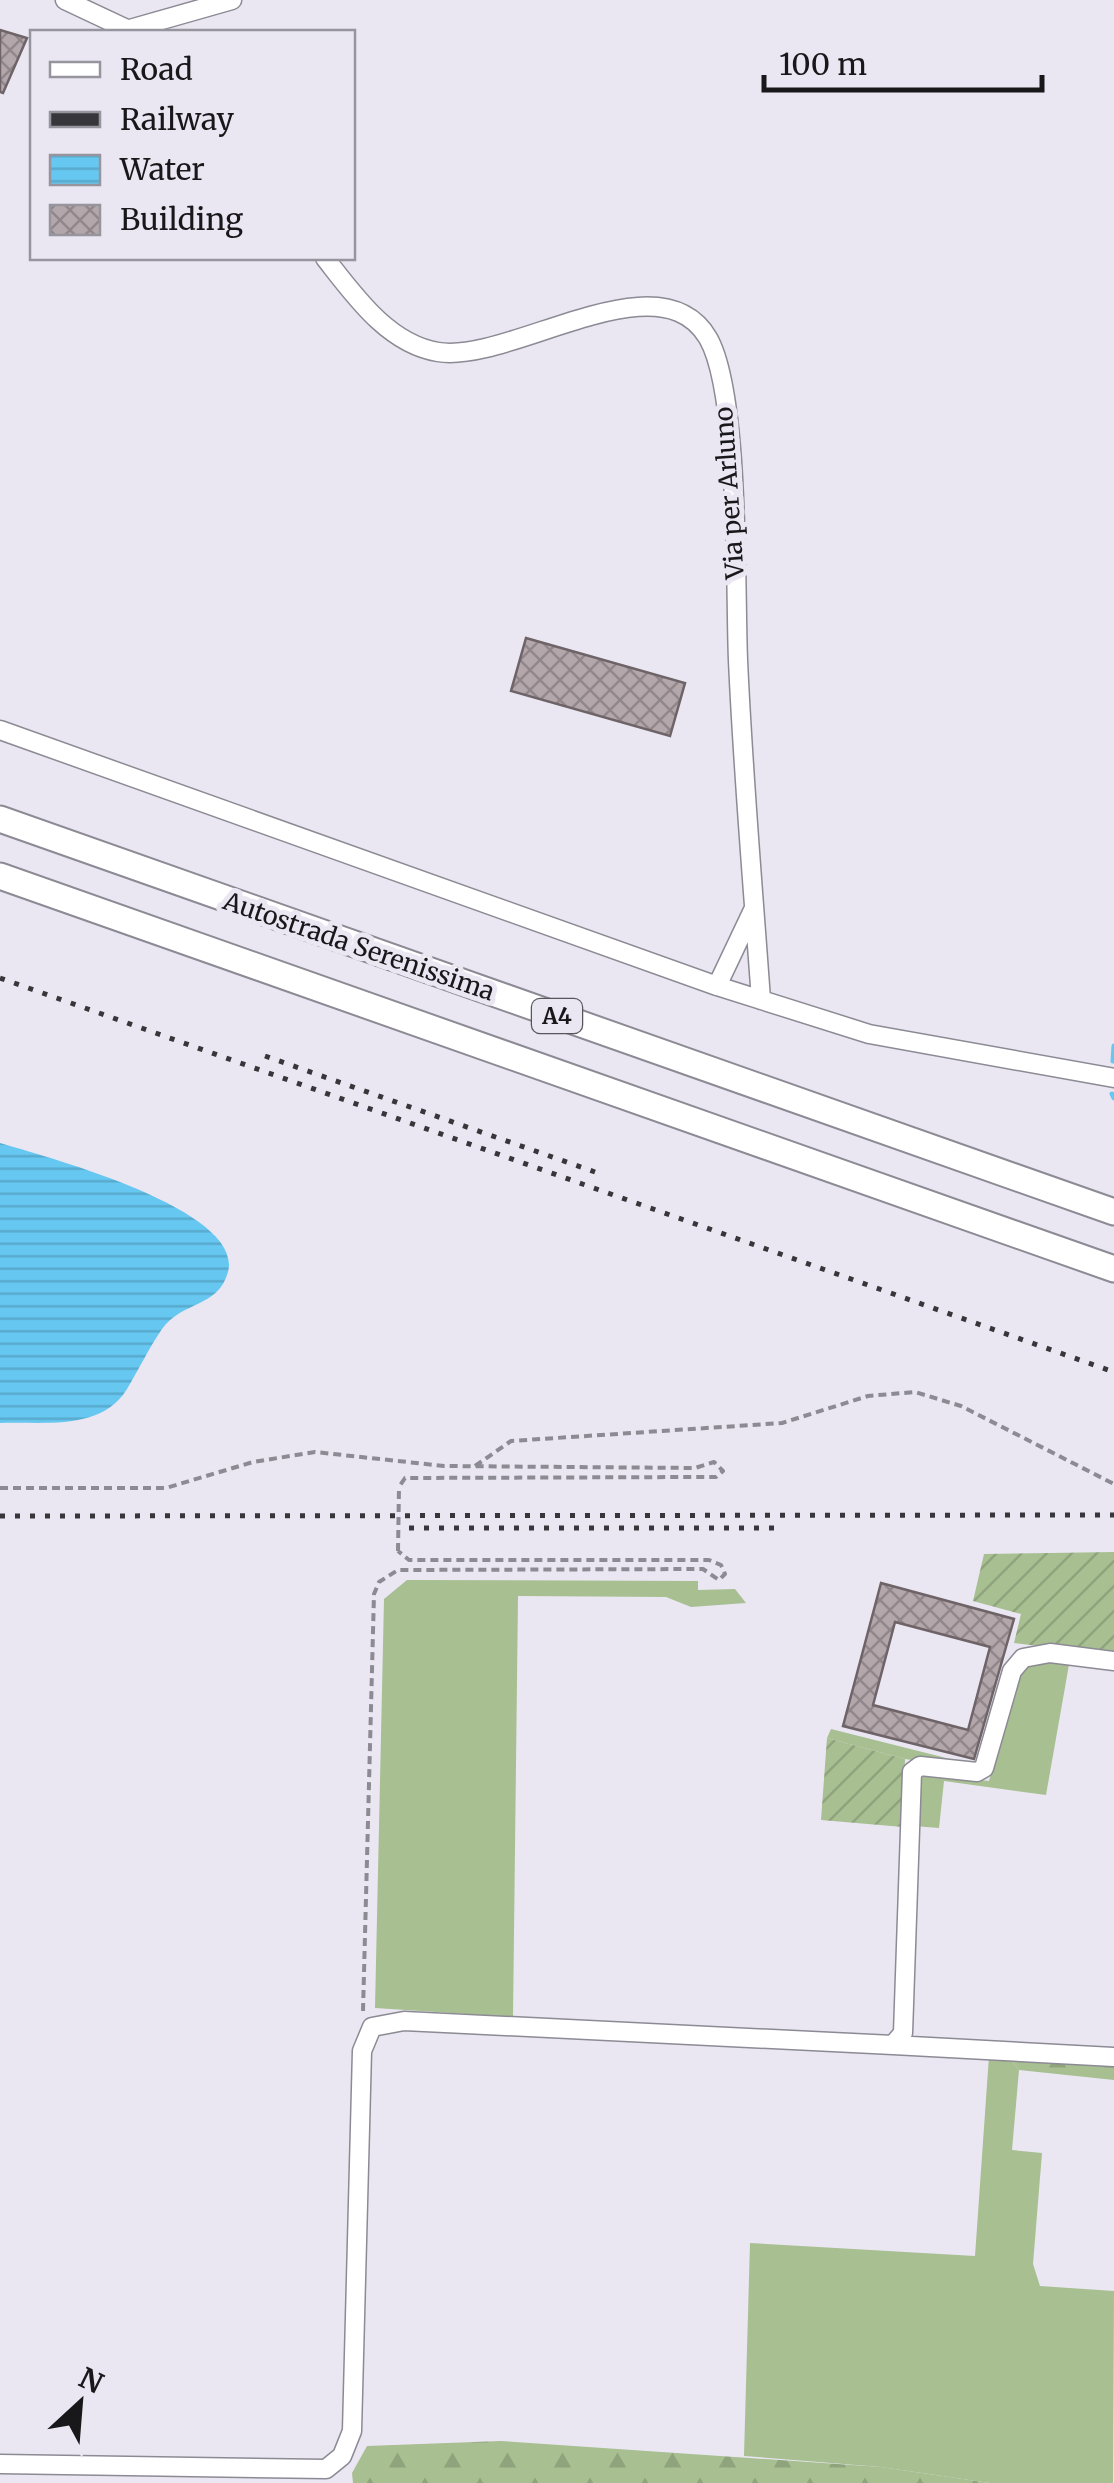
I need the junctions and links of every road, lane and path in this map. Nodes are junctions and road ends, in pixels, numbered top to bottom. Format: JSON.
{"nodes":[{"id":1,"x":65,"y":0,"type":"edge"},
{"id":2,"x":232,"y":0,"type":"edge"},
{"id":3,"x":199,"y":6,"type":"edge"},
{"id":4,"x":130,"y":30,"type":"edge"},
{"id":5,"x":135,"y":30,"type":"edge"},
{"id":6,"x":327,"y":260,"type":"edge"},
{"id":7,"x":0,"y":730,"type":"edge"},
{"id":8,"x":0,"y":819,"type":"edge"},
{"id":9,"x":0,"y":876,"type":"edge"},
{"id":10,"x":754,"y":908,"type":"junction"},
{"id":11,"x":717,"y":986,"type":"junction"},
{"id":12,"x":763,"y":1001,"type":"junction"},
{"id":13,"x":1114,"y":1078,"type":"edge"},
{"id":14,"x":1114,"y":1212,"type":"edge"},
{"id":15,"x":1114,"y":1269,"type":"edge"},
{"id":16,"x":475,"y":1466,"type":"junction"},
{"id":17,"x":1114,"y":1484,"type":"edge"},
{"id":18,"x":0,"y":1488,"type":"edge"},
{"id":19,"x":1114,"y":1661,"type":"edge"},
{"id":20,"x":372,"y":2027,"type":"junction"},
{"id":21,"x":893,"y":2045,"type":"junction"},
{"id":22,"x":1114,"y":2057,"type":"edge"},
{"id":23,"x":0,"y":2464,"type":"edge"}],
"edges":[{"from":1,"to":4,"type":"street"},
{"from":2,"to":3,"type":"street"},
{"from":3,"to":5,"type":"street"},
{"from":6,"to":10,"type":"street","name":"Via per Arluno"},
{"from":7,"to":11,"type":"street"},
{"from":8,"to":14,"type":"highway","name":"Autostrada Serenissima","number":"A4"},
{"from":9,"to":15,"type":"highway","number":"A4"},
{"from":10,"to":11,"type":"street","name":"Via per Arluno"},
{"from":10,"to":12,"type":"street","name":"Via per Arluno"},
{"from":11,"to":12,"type":"street"},
{"from":12,"to":13,"type":"street"},
{"from":16,"to":17,"type":"path"},
{"from":16,"to":18,"type":"path"},
{"from":16,"to":20,"type":"path","bridge":true},
{"from":19,"to":21,"type":"street"},
{"from":20,"to":21,"type":"street"},
{"from":20,"to":23,"type":"street"},
{"from":21,"to":22,"type":"street"}]}
